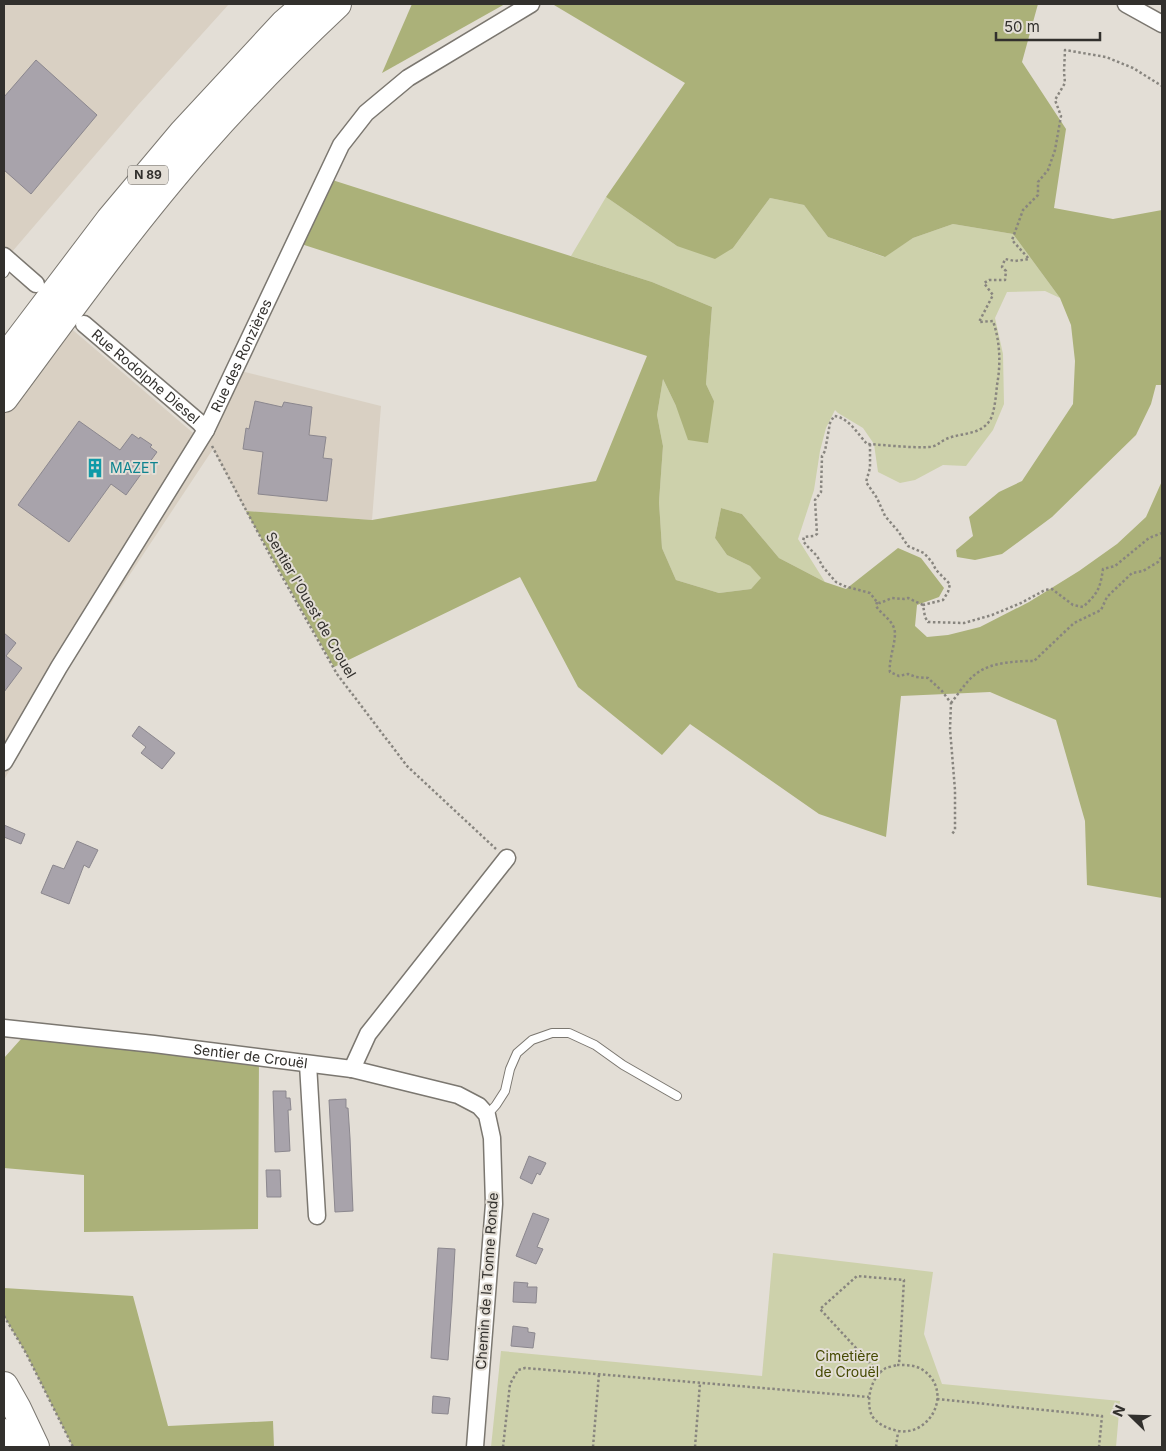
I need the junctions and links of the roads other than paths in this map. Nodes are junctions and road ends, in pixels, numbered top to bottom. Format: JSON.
{"nodes":[{"id":1,"x":307,"y":4,"type":"edge"},
{"id":2,"x":336,"y":4,"type":"edge"},
{"id":3,"x":531,"y":4,"type":"edge"},
{"id":4,"x":1126,"y":4,"type":"edge"},
{"id":5,"x":1162,"y":24,"type":"edge"},
{"id":6,"x":6,"y":264,"type":"edge"},
{"id":7,"x":36,"y":284,"type":"dead end"},
{"id":8,"x":84,"y":324,"type":"dead end"},
{"id":9,"x":27,"y":328,"type":"junction"},
{"id":10,"x":4,"y":349,"type":"edge"},
{"id":11,"x":4,"y":360,"type":"edge"},
{"id":12,"x":4,"y":398,"type":"edge"},
{"id":13,"x":206,"y":430,"type":"junction"},
{"id":14,"x":4,"y":762,"type":"edge"},
{"id":15,"x":507,"y":858,"type":"road end"},
{"id":16,"x":4,"y":1028,"type":"edge"},
{"id":17,"x":308,"y":1064,"type":"junction"},
{"id":18,"x":352,"y":1069,"type":"junction"},
{"id":19,"x":677,"y":1096,"type":"dead end"},
{"id":20,"x":487,"y":1115,"type":"junction"},
{"id":21,"x":317,"y":1216,"type":"dead end"},
{"id":22,"x":4,"y":1386,"type":"edge"},
{"id":23,"x":4,"y":1433,"type":"edge"},
{"id":24,"x":11,"y":1447,"type":"edge"},
{"id":25,"x":35,"y":1447,"type":"edge"},
{"id":26,"x":475,"y":1447,"type":"edge"}],
"edges":[{"from":1,"to":9,"type":"highway","number":"N 89"},
{"from":2,"to":12,"type":"highway","number":"N 89"},
{"from":3,"to":13,"type":"street","name":"Rue des Ronzières"},
{"from":4,"to":5,"type":"street"},
{"from":6,"to":7,"type":"street"},
{"from":8,"to":13,"type":"street","name":"Rue Rodolphe Diesel"},
{"from":9,"to":10,"type":"highway"},
{"from":9,"to":11,"type":"highway","number":"N 89"},
{"from":13,"to":14,"type":"street","name":"Rue des Ronzières"},
{"from":15,"to":18,"type":"street"},
{"from":16,"to":17,"type":"street","name":"Sentier de Crouël"},
{"from":17,"to":18,"type":"street","name":"Sentier de Crouël"},
{"from":17,"to":21,"type":"street"},
{"from":18,"to":20,"type":"street","name":"Sentier de Crouël"},
{"from":19,"to":20,"type":"lane"},
{"from":20,"to":26,"type":"street","name":"Chemin de la Tonne Ronde"},
{"from":22,"to":25,"type":"highway"},
{"from":23,"to":24,"type":"highway"}]}
